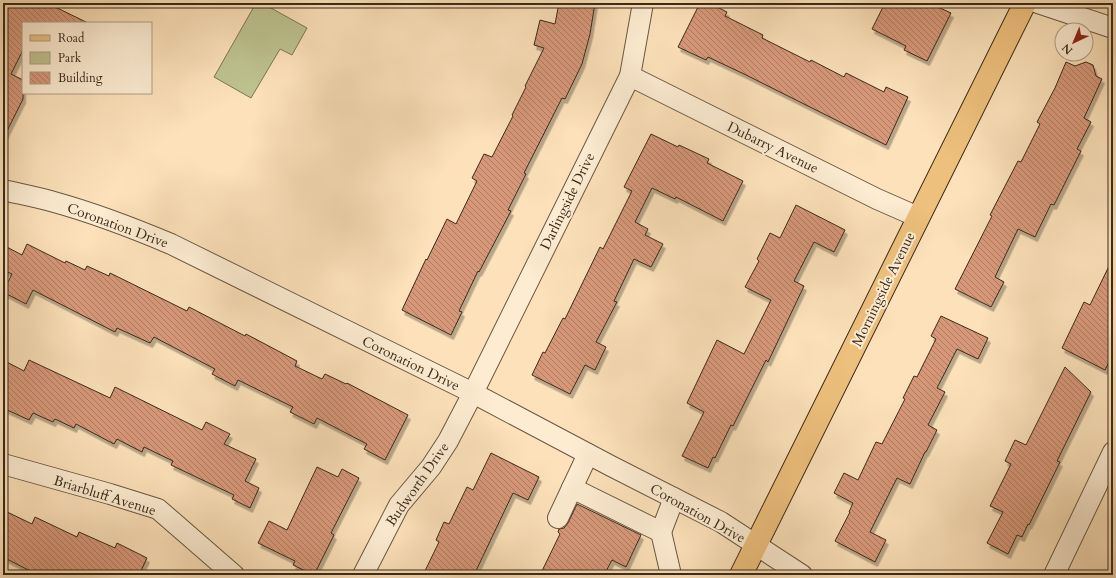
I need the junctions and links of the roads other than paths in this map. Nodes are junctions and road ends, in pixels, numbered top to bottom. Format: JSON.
{"nodes":[{"id":1,"x":642,"y":3,"type":"edge"},
{"id":2,"x":1025,"y":3,"type":"edge"},
{"id":3,"x":1038,"y":3,"type":"edge"},
{"id":4,"x":1113,"y":28,"type":"edge"},
{"id":5,"x":630,"y":76,"type":"junction"},
{"id":6,"x":3,"y":190,"type":"edge"},
{"id":7,"x":918,"y":217,"type":"junction"},
{"id":8,"x":473,"y":393,"type":"junction"},
{"id":9,"x":1113,"y":452,"type":"edge"},
{"id":10,"x":588,"y":454,"type":"junction"},
{"id":11,"x":3,"y":464,"type":"edge"},
{"id":12,"x":572,"y":488,"type":"junction"},
{"id":13,"x":674,"y":498,"type":"junction"},
{"id":14,"x":558,"y":518,"type":"dead end"},
{"id":15,"x":661,"y":532,"type":"junction"},
{"id":16,"x":756,"y":546,"type":"junction"},
{"id":17,"x":234,"y":575,"type":"edge"},
{"id":18,"x":362,"y":575,"type":"edge"},
{"id":19,"x":671,"y":575,"type":"edge"},
{"id":20,"x":741,"y":575,"type":"edge"},
{"id":21,"x":802,"y":575,"type":"edge"},
{"id":22,"x":1054,"y":575,"type":"edge"}],
"edges":[{"from":1,"to":5,"type":"street","name":"Darlingside Drive"},
{"from":2,"to":7,"type":"main road","name":"Morningside Avenue"},
{"from":3,"to":4,"type":"street"},
{"from":5,"to":7,"type":"street","name":"Dubarry Avenue"},
{"from":5,"to":8,"type":"street","name":"Darlingside Drive"},
{"from":6,"to":8,"type":"street","name":"Coronation Drive"},
{"from":7,"to":16,"type":"main road","name":"Morningside Avenue"},
{"from":8,"to":10,"type":"street","name":"Coronation Drive"},
{"from":8,"to":18,"type":"street","name":"Budworth Drive"},
{"from":9,"to":22,"type":"street"},
{"from":10,"to":12,"type":"street"},
{"from":10,"to":13,"type":"street","name":"Coronation Drive"},
{"from":11,"to":17,"type":"street","name":"Briarbluff Avenue"},
{"from":12,"to":14,"type":"street"},
{"from":12,"to":15,"type":"street"},
{"from":13,"to":15,"type":"street"},
{"from":13,"to":16,"type":"street","name":"Coronation Drive"},
{"from":15,"to":19,"type":"street"},
{"from":16,"to":20,"type":"main road","name":"Morningside Avenue"},
{"from":16,"to":21,"type":"street","name":"Coronation Drive"}]}
